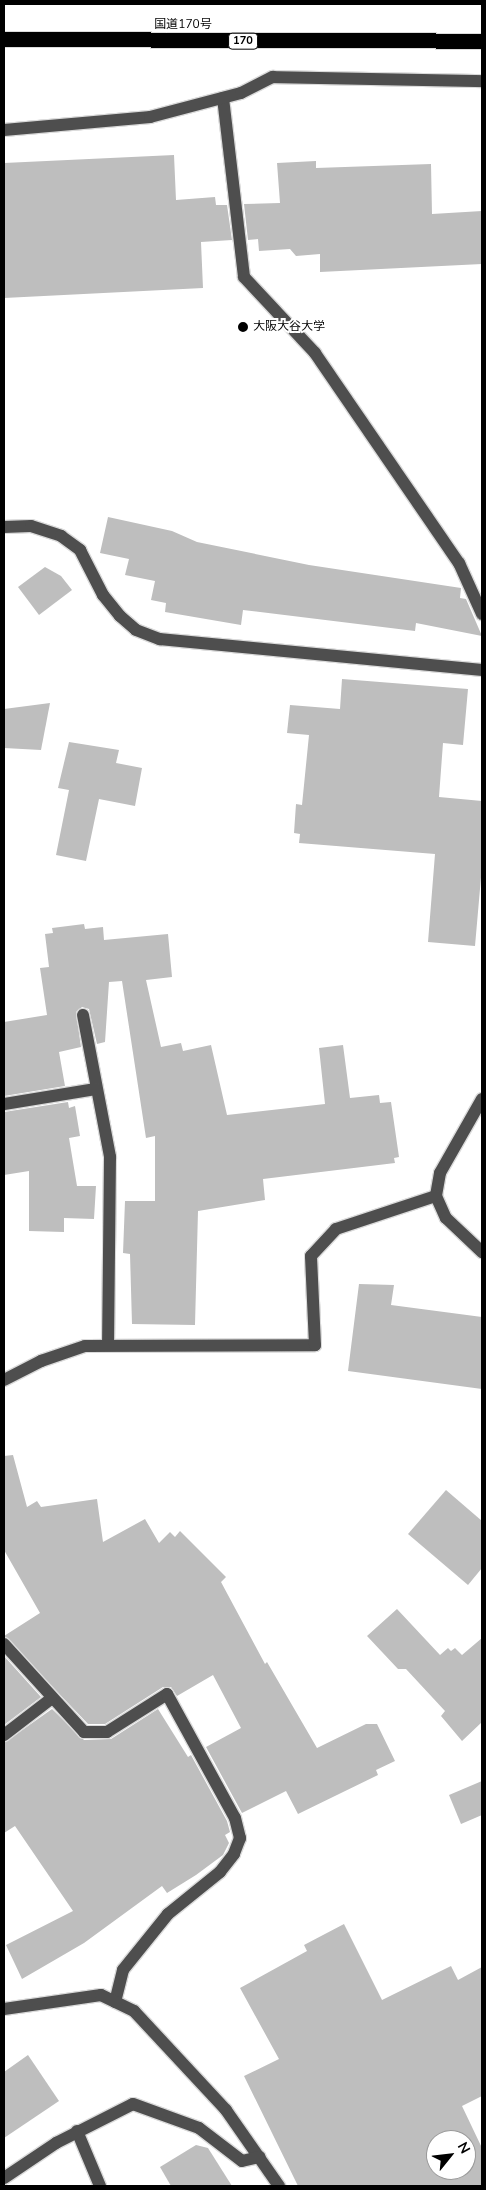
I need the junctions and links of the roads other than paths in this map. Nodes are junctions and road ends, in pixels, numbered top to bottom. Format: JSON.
{"nodes":[{"id":1,"x":4,"y":39,"type":"edge"},
{"id":2,"x":482,"y":41,"type":"edge"},
{"id":3,"x":482,"y":81,"type":"edge"},
{"id":4,"x":223,"y":98,"type":"junction"},
{"id":5,"x":4,"y":130,"type":"edge"},
{"id":6,"x":4,"y":527,"type":"edge"},
{"id":7,"x":482,"y":614,"type":"edge"},
{"id":8,"x":482,"y":670,"type":"edge"},
{"id":9,"x":83,"y":1015,"type":"dead end"},
{"id":10,"x":96,"y":1089,"type":"junction"},
{"id":11,"x":482,"y":1099,"type":"edge"},
{"id":12,"x":4,"y":1104,"type":"edge"},
{"id":13,"x":436,"y":1196,"type":"junction"},
{"id":14,"x":482,"y":1252,"type":"edge"},
{"id":15,"x":108,"y":1346,"type":"junction"},
{"id":16,"x":4,"y":1380,"type":"edge"},
{"id":17,"x":4,"y":1644,"type":"edge"},
{"id":18,"x":51,"y":1699,"type":"junction"},
{"id":19,"x":4,"y":1735,"type":"edge"},
{"id":20,"x":115,"y":2002,"type":"junction"},
{"id":21,"x":4,"y":2009,"type":"edge"},
{"id":22,"x":77,"y":2131,"type":"junction"},
{"id":23,"x":260,"y":2157,"type":"junction"},
{"id":24,"x":4,"y":2178,"type":"edge"},
{"id":25,"x":100,"y":2186,"type":"edge"},
{"id":26,"x":279,"y":2186,"type":"edge"}],
"edges":[{"from":1,"to":2,"type":"highway","name":"国道170号","number":"170"},
{"from":3,"to":4,"type":"street"},
{"from":4,"to":5,"type":"street"},
{"from":4,"to":7,"type":"street"},
{"from":6,"to":8,"type":"street"},
{"from":9,"to":10,"type":"street"},
{"from":10,"to":12,"type":"street"},
{"from":10,"to":15,"type":"street"},
{"from":11,"to":13,"type":"street"},
{"from":13,"to":14,"type":"street"},
{"from":13,"to":15,"type":"street"},
{"from":15,"to":16,"type":"street"},
{"from":17,"to":18,"type":"street"},
{"from":18,"to":19,"type":"street"},
{"from":18,"to":20,"type":"street"},
{"from":20,"to":21,"type":"street"},
{"from":20,"to":23,"type":"street"},
{"from":22,"to":23,"type":"street"},
{"from":22,"to":24,"type":"street"},
{"from":22,"to":25,"type":"street"},
{"from":23,"to":26,"type":"street"}]}
